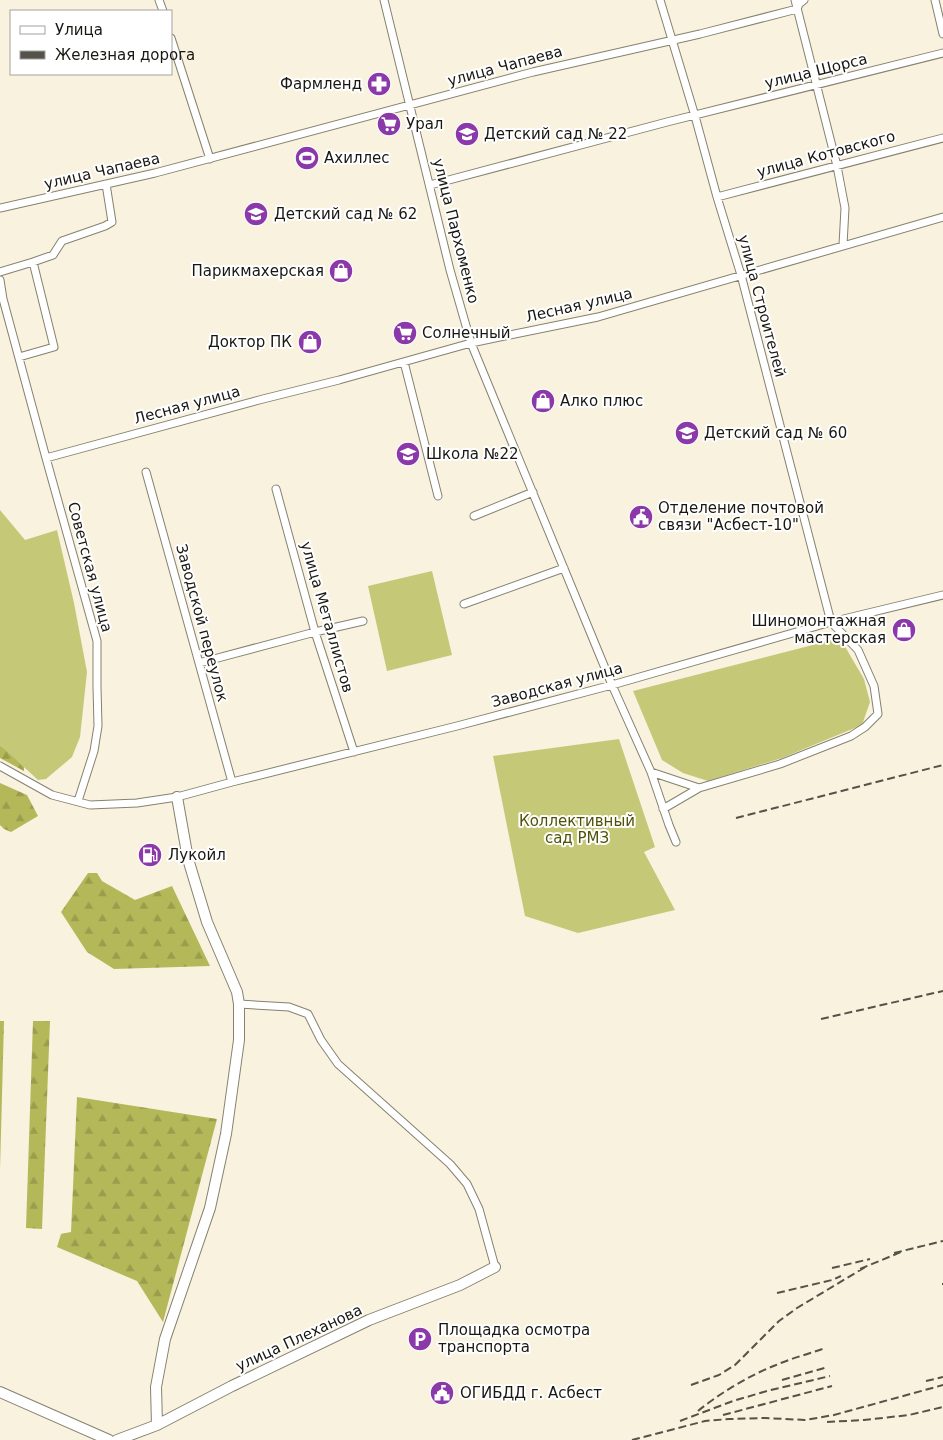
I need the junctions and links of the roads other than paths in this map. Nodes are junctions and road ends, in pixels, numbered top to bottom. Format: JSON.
{"nodes":[{"id":1,"x":384,"y":0,"type":"edge"},
{"id":2,"x":660,"y":0,"type":"edge"},
{"id":3,"x":795,"y":0,"type":"edge"},
{"id":4,"x":804,"y":0,"type":"edge"},
{"id":5,"x":935,"y":0,"type":"edge"},
{"id":6,"x":797,"y":9,"type":"junction"},
{"id":7,"x":943,"y":34,"type":"edge"},
{"id":8,"x":672,"y":40,"type":"junction"},
{"id":9,"x":172,"y":41,"type":"edge"},
{"id":10,"x":943,"y":53,"type":"edge"},
{"id":11,"x":815,"y":84,"type":"junction"},
{"id":12,"x":411,"y":106,"type":"junction"},
{"id":13,"x":695,"y":116,"type":"junction"},
{"id":14,"x":943,"y":138,"type":"edge"},
{"id":15,"x":210,"y":159,"type":"junction"},
{"id":16,"x":837,"y":166,"type":"junction"},
{"id":17,"x":106,"y":184,"type":"junction"},
{"id":18,"x":430,"y":185,"type":"junction"},
{"id":19,"x":717,"y":197,"type":"junction"},
{"id":20,"x":0,"y":208,"type":"edge"},
{"id":21,"x":943,"y":217,"type":"edge"},
{"id":22,"x":843,"y":245,"type":"junction"},
{"id":23,"x":34,"y":262,"type":"junction"},
{"id":24,"x":0,"y":272,"type":"edge"},
{"id":25,"x":742,"y":275,"type":"junction"},
{"id":26,"x":0,"y":280,"type":"edge"},
{"id":27,"x":471,"y":342,"type":"junction"},
{"id":28,"x":19,"y":357,"type":"junction"},
{"id":29,"x":404,"y":362,"type":"junction"},
{"id":30,"x":46,"y":458,"type":"junction"},
{"id":31,"x":146,"y":472,"type":"dead end"},
{"id":32,"x":276,"y":489,"type":"dead end"},
{"id":33,"x":533,"y":492,"type":"junction"},
{"id":34,"x":438,"y":496,"type":"dead end"},
{"id":35,"x":474,"y":516,"type":"dead end"},
{"id":36,"x":564,"y":568,"type":"junction"},
{"id":37,"x":943,"y":594,"type":"edge"},
{"id":38,"x":464,"y":604,"type":"dead end"},
{"id":39,"x":362,"y":620,"type":"dead end"},
{"id":40,"x":831,"y":622,"type":"junction"},
{"id":41,"x":315,"y":632,"type":"junction"},
{"id":42,"x":198,"y":663,"type":"junction"},
{"id":43,"x":612,"y":685,"type":"junction"},
{"id":44,"x":354,"y":752,"type":"junction"},
{"id":45,"x":0,"y":766,"type":"edge"},
{"id":46,"x":651,"y":772,"type":"junction"},
{"id":47,"x":232,"y":782,"type":"junction"},
{"id":48,"x":699,"y":788,"type":"junction"},
{"id":49,"x":177,"y":798,"type":"junction"},
{"id":50,"x":78,"y":801,"type":"junction"},
{"id":51,"x":663,"y":809,"type":"junction"},
{"id":52,"x":676,"y":842,"type":"dead end"},
{"id":53,"x":240,"y":1004,"type":"junction"},
{"id":54,"x":495,"y":1267,"type":"joint"},
{"id":55,"x":0,"y":1392,"type":"edge"},
{"id":56,"x":157,"y":1425,"type":"junction"},
{"id":57,"x":109,"y":1440,"type":"edge"},
{"id":58,"x":118,"y":1440,"type":"edge"}],
"edges":[{"from":1,"to":12,"type":"street","name":"улица Пархоменко"},
{"from":2,"to":8,"type":"street","name":"улица Строителей"},
{"from":3,"to":6,"type":"street"},
{"from":4,"to":6,"type":"street"},
{"from":5,"to":7,"type":"street"},
{"from":6,"to":8,"type":"street","name":"улица Чапаева"},
{"from":6,"to":11,"type":"street"},
{"from":8,"to":12,"type":"street","name":"улица Чапаева"},
{"from":8,"to":13,"type":"street","name":"улица Строителей"},
{"from":9,"to":15,"type":"street"},
{"from":10,"to":11,"type":"street","name":"улица Щорса"},
{"from":11,"to":13,"type":"street","name":"улица Щорса"},
{"from":11,"to":16,"type":"street"},
{"from":12,"to":15,"type":"street","name":"улица Чапаева"},
{"from":12,"to":18,"type":"street","name":"улица Пархоменко"},
{"from":13,"to":18,"type":"street","name":"улица Щорса"},
{"from":13,"to":19,"type":"street","name":"улица Строителей"},
{"from":14,"to":16,"type":"street","name":"улица Котовского"},
{"from":15,"to":17,"type":"street","name":"улица Чапаева"},
{"from":16,"to":19,"type":"street","name":"улица Котовского"},
{"from":16,"to":22,"type":"street"},
{"from":17,"to":20,"type":"street","name":"улица Чапаева"},
{"from":17,"to":23,"type":"street"},
{"from":18,"to":27,"type":"street","name":"улица Пархоменко"},
{"from":19,"to":25,"type":"street","name":"улица Строителей"},
{"from":21,"to":22,"type":"street","name":"Лесная улица"},
{"from":22,"to":25,"type":"street","name":"Лесная улица"},
{"from":23,"to":24,"type":"street"},
{"from":23,"to":28,"type":"street"},
{"from":25,"to":27,"type":"street","name":"Лесная улица"},
{"from":25,"to":40,"type":"street","name":"улица Строителей"},
{"from":26,"to":28,"type":"street","name":"Советская улица"},
{"from":27,"to":29,"type":"street","name":"Лесная улица"},
{"from":27,"to":33,"type":"street","name":"улица Пархоменко"},
{"from":28,"to":30,"type":"street","name":"Советская улица"},
{"from":29,"to":30,"type":"street","name":"Лесная улица"},
{"from":29,"to":34,"type":"street"},
{"from":30,"to":50,"type":"street","name":"Советская улица"},
{"from":31,"to":42,"type":"street","name":"Заводской переулок"},
{"from":32,"to":41,"type":"street","name":"улица Металлистов"},
{"from":33,"to":35,"type":"street"},
{"from":33,"to":36,"type":"street","name":"улица Пархоменко"},
{"from":36,"to":38,"type":"street"},
{"from":36,"to":43,"type":"street","name":"улица Пархоменко"},
{"from":37,"to":40,"type":"street","name":"Заводская улица"},
{"from":39,"to":41,"type":"street"},
{"from":40,"to":43,"type":"street","name":"Заводская улица"},
{"from":40,"to":48,"type":"street"},
{"from":41,"to":42,"type":"street"},
{"from":41,"to":44,"type":"street","name":"улица Металлистов"},
{"from":42,"to":47,"type":"street","name":"Заводской переулок"},
{"from":43,"to":44,"type":"street","name":"Заводская улица"},
{"from":43,"to":46,"type":"street","name":"улица Пархоменко"},
{"from":44,"to":47,"type":"street","name":"Заводская улица"},
{"from":45,"to":50,"type":"street","name":"Заводская улица"},
{"from":46,"to":48,"type":"street"},
{"from":46,"to":51,"type":"street","name":"улица Пархоменко"},
{"from":47,"to":49,"type":"street","name":"Заводская улица"},
{"from":48,"to":51,"type":"street"},
{"from":49,"to":50,"type":"street","name":"Заводская улица"},
{"from":49,"to":53,"type":"street"},
{"from":51,"to":52,"type":"street","name":"улица Пархоменко"},
{"from":53,"to":54,"type":"street"},
{"from":53,"to":56,"type":"street"},
{"from":54,"to":56,"type":"street","name":"улица Плеханова"},
{"from":55,"to":57,"type":"street"},
{"from":56,"to":58,"type":"street","name":"улица Плеханова"}]}
